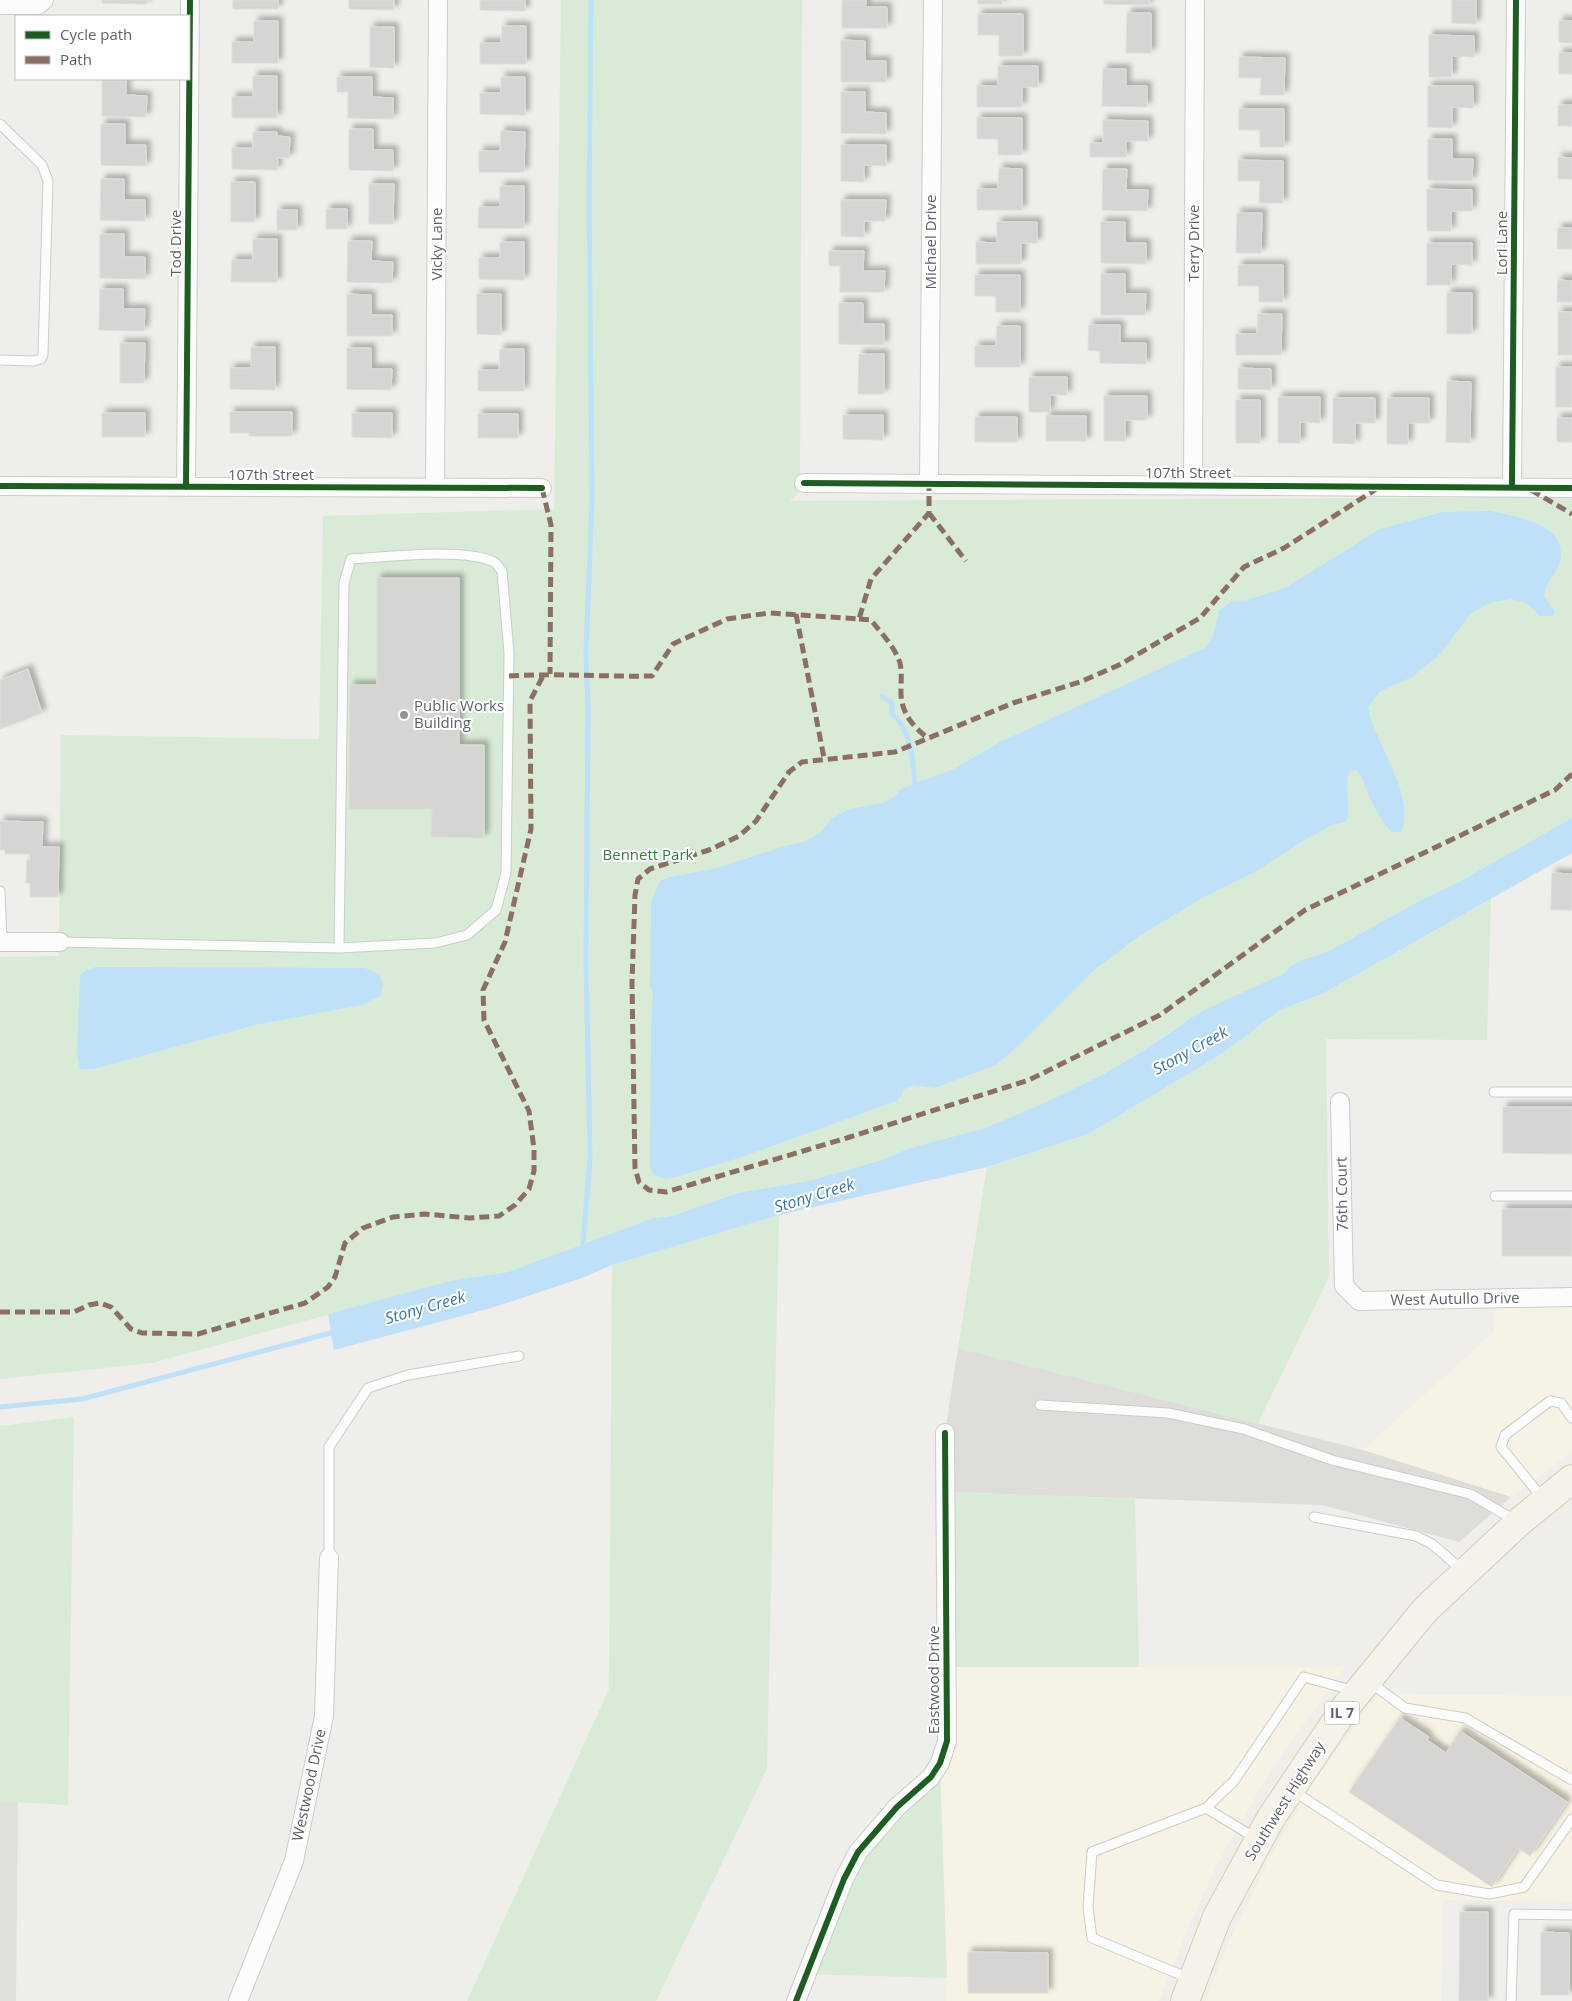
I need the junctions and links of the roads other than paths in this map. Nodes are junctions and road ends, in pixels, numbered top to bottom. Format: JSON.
{"nodes":[{"id":1,"x":44,"y":0,"type":"edge"},
{"id":2,"x":190,"y":0,"type":"edge"},
{"id":3,"x":438,"y":0,"type":"edge"},
{"id":4,"x":933,"y":0,"type":"edge"},
{"id":5,"x":1194,"y":0,"type":"edge"},
{"id":6,"x":1516,"y":0,"type":"edge"},
{"id":7,"x":0,"y":5,"type":"edge"},
{"id":8,"x":190,"y":15,"type":"edge"},
{"id":9,"x":189,"y":80,"type":"edge"},
{"id":10,"x":0,"y":124,"type":"edge"},
{"id":11,"x":0,"y":360,"type":"edge"},
{"id":12,"x":804,"y":483,"type":"dead end"},
{"id":13,"x":929,"y":484,"type":"junction"},
{"id":14,"x":1193,"y":485,"type":"junction"},
{"id":15,"x":0,"y":486,"type":"edge"},
{"id":16,"x":186,"y":487,"type":"junction"},
{"id":17,"x":1512,"y":487,"type":"junction"},
{"id":18,"x":435,"y":488,"type":"junction"},
{"id":19,"x":542,"y":488,"type":"dead end"},
{"id":20,"x":1572,"y":488,"type":"edge"},
{"id":21,"x":0,"y":891,"type":"edge"},
{"id":22,"x":1,"y":942,"type":"edge"},
{"id":23,"x":60,"y":942,"type":"joint"},
{"id":24,"x":339,"y":948,"type":"junction"},
{"id":25,"x":1494,"y":1092,"type":"dead end"},
{"id":26,"x":1572,"y":1092,"type":"edge"},
{"id":27,"x":1340,"y":1102,"type":"dead end"},
{"id":28,"x":1495,"y":1196,"type":"dead end"},
{"id":29,"x":1572,"y":1196,"type":"edge"},
{"id":30,"x":1344,"y":1286,"type":"joint"},
{"id":31,"x":1572,"y":1297,"type":"edge"},
{"id":32,"x":519,"y":1356,"type":"dead end"},
{"id":33,"x":1040,"y":1404,"type":"dead end"},
{"id":34,"x":1572,"y":1418,"type":"edge"},
{"id":35,"x":945,"y":1433,"type":"dead end"},
{"id":36,"x":1572,"y":1479,"type":"edge"},
{"id":37,"x":1545,"y":1501,"type":"junction"},
{"id":38,"x":1314,"y":1516,"type":"dead end"},
{"id":39,"x":1518,"y":1522,"type":"junction"},
{"id":40,"x":329,"y":1558,"type":"joint"},
{"id":41,"x":1465,"y":1573,"type":"junction"},
{"id":42,"x":1363,"y":1686,"type":"junction"},
{"id":43,"x":1572,"y":1780,"type":"edge"},
{"id":44,"x":1291,"y":1789,"type":"junction"},
{"id":45,"x":1206,"y":1808,"type":"junction"},
{"id":46,"x":1572,"y":1819,"type":"edge"},
{"id":47,"x":1260,"y":1840,"type":"junction"},
{"id":48,"x":1572,"y":1915,"type":"edge"},
{"id":49,"x":1190,"y":1990,"type":"edge"},
{"id":50,"x":238,"y":2001,"type":"edge"},
{"id":51,"x":796,"y":2001,"type":"edge"},
{"id":52,"x":1510,"y":2001,"type":"edge"}],
"edges":[{"from":1,"to":7,"type":"street"},
{"from":2,"to":8,"type":"street","name":"Tod Drive"},
{"from":3,"to":18,"type":"street","name":"Vicky Lane"},
{"from":4,"to":13,"type":"street","name":"Michael Drive"},
{"from":5,"to":14,"type":"street","name":"Terry Drive"},
{"from":6,"to":17,"type":"street","name":"Lori Lane"},
{"from":9,"to":16,"type":"street","name":"Tod Drive"},
{"from":10,"to":11,"type":"lane"},
{"from":12,"to":13,"type":"street","name":"107th Street"},
{"from":13,"to":14,"type":"street","name":"107th Street"},
{"from":14,"to":17,"type":"street","name":"107th Street"},
{"from":15,"to":16,"type":"street","name":"107th Street"},
{"from":16,"to":18,"type":"street","name":"107th Street"},
{"from":17,"to":20,"type":"street","name":"107th Street"},
{"from":18,"to":19,"type":"street","name":"107th Street"},
{"from":21,"to":22,"type":"lane"},
{"from":22,"to":23,"type":"street"},
{"from":23,"to":24,"type":"lane"},
{"from":24,"to":24,"type":"lane"},
{"from":25,"to":26,"type":"lane"},
{"from":27,"to":30,"type":"street","name":"76th Court"},
{"from":28,"to":29,"type":"lane"},
{"from":30,"to":31,"type":"street","name":"West Autullo Drive"},
{"from":32,"to":40,"type":"lane"},
{"from":33,"to":39,"type":"lane"},
{"from":34,"to":37,"type":"lane"},
{"from":35,"to":51,"type":"street","name":"Eastwood Drive"},
{"from":36,"to":37,"type":"main road","name":"Southwest Highway","number":"IL 7"},
{"from":37,"to":39,"type":"main road","name":"Southwest Highway","number":"IL 7"},
{"from":38,"to":41,"type":"lane"},
{"from":39,"to":41,"type":"main road","name":"Southwest Highway","number":"IL 7"},
{"from":40,"to":50,"type":"street","name":"Westwood Drive"},
{"from":41,"to":42,"type":"main road","name":"Southwest Highway","number":"IL 7"},
{"from":42,"to":43,"type":"lane"},
{"from":42,"to":44,"type":"main road","name":"Southwest Highway","number":"IL 7"},
{"from":42,"to":45,"type":"lane"},
{"from":44,"to":46,"type":"lane"},
{"from":44,"to":47,"type":"main road","name":"Southwest Highway","number":"IL 7"},
{"from":45,"to":47,"type":"lane"},
{"from":45,"to":49,"type":"lane"},
{"from":47,"to":49,"type":"main road","name":"Southwest Highway","number":"IL 7"},
{"from":48,"to":52,"type":"lane"}]}
